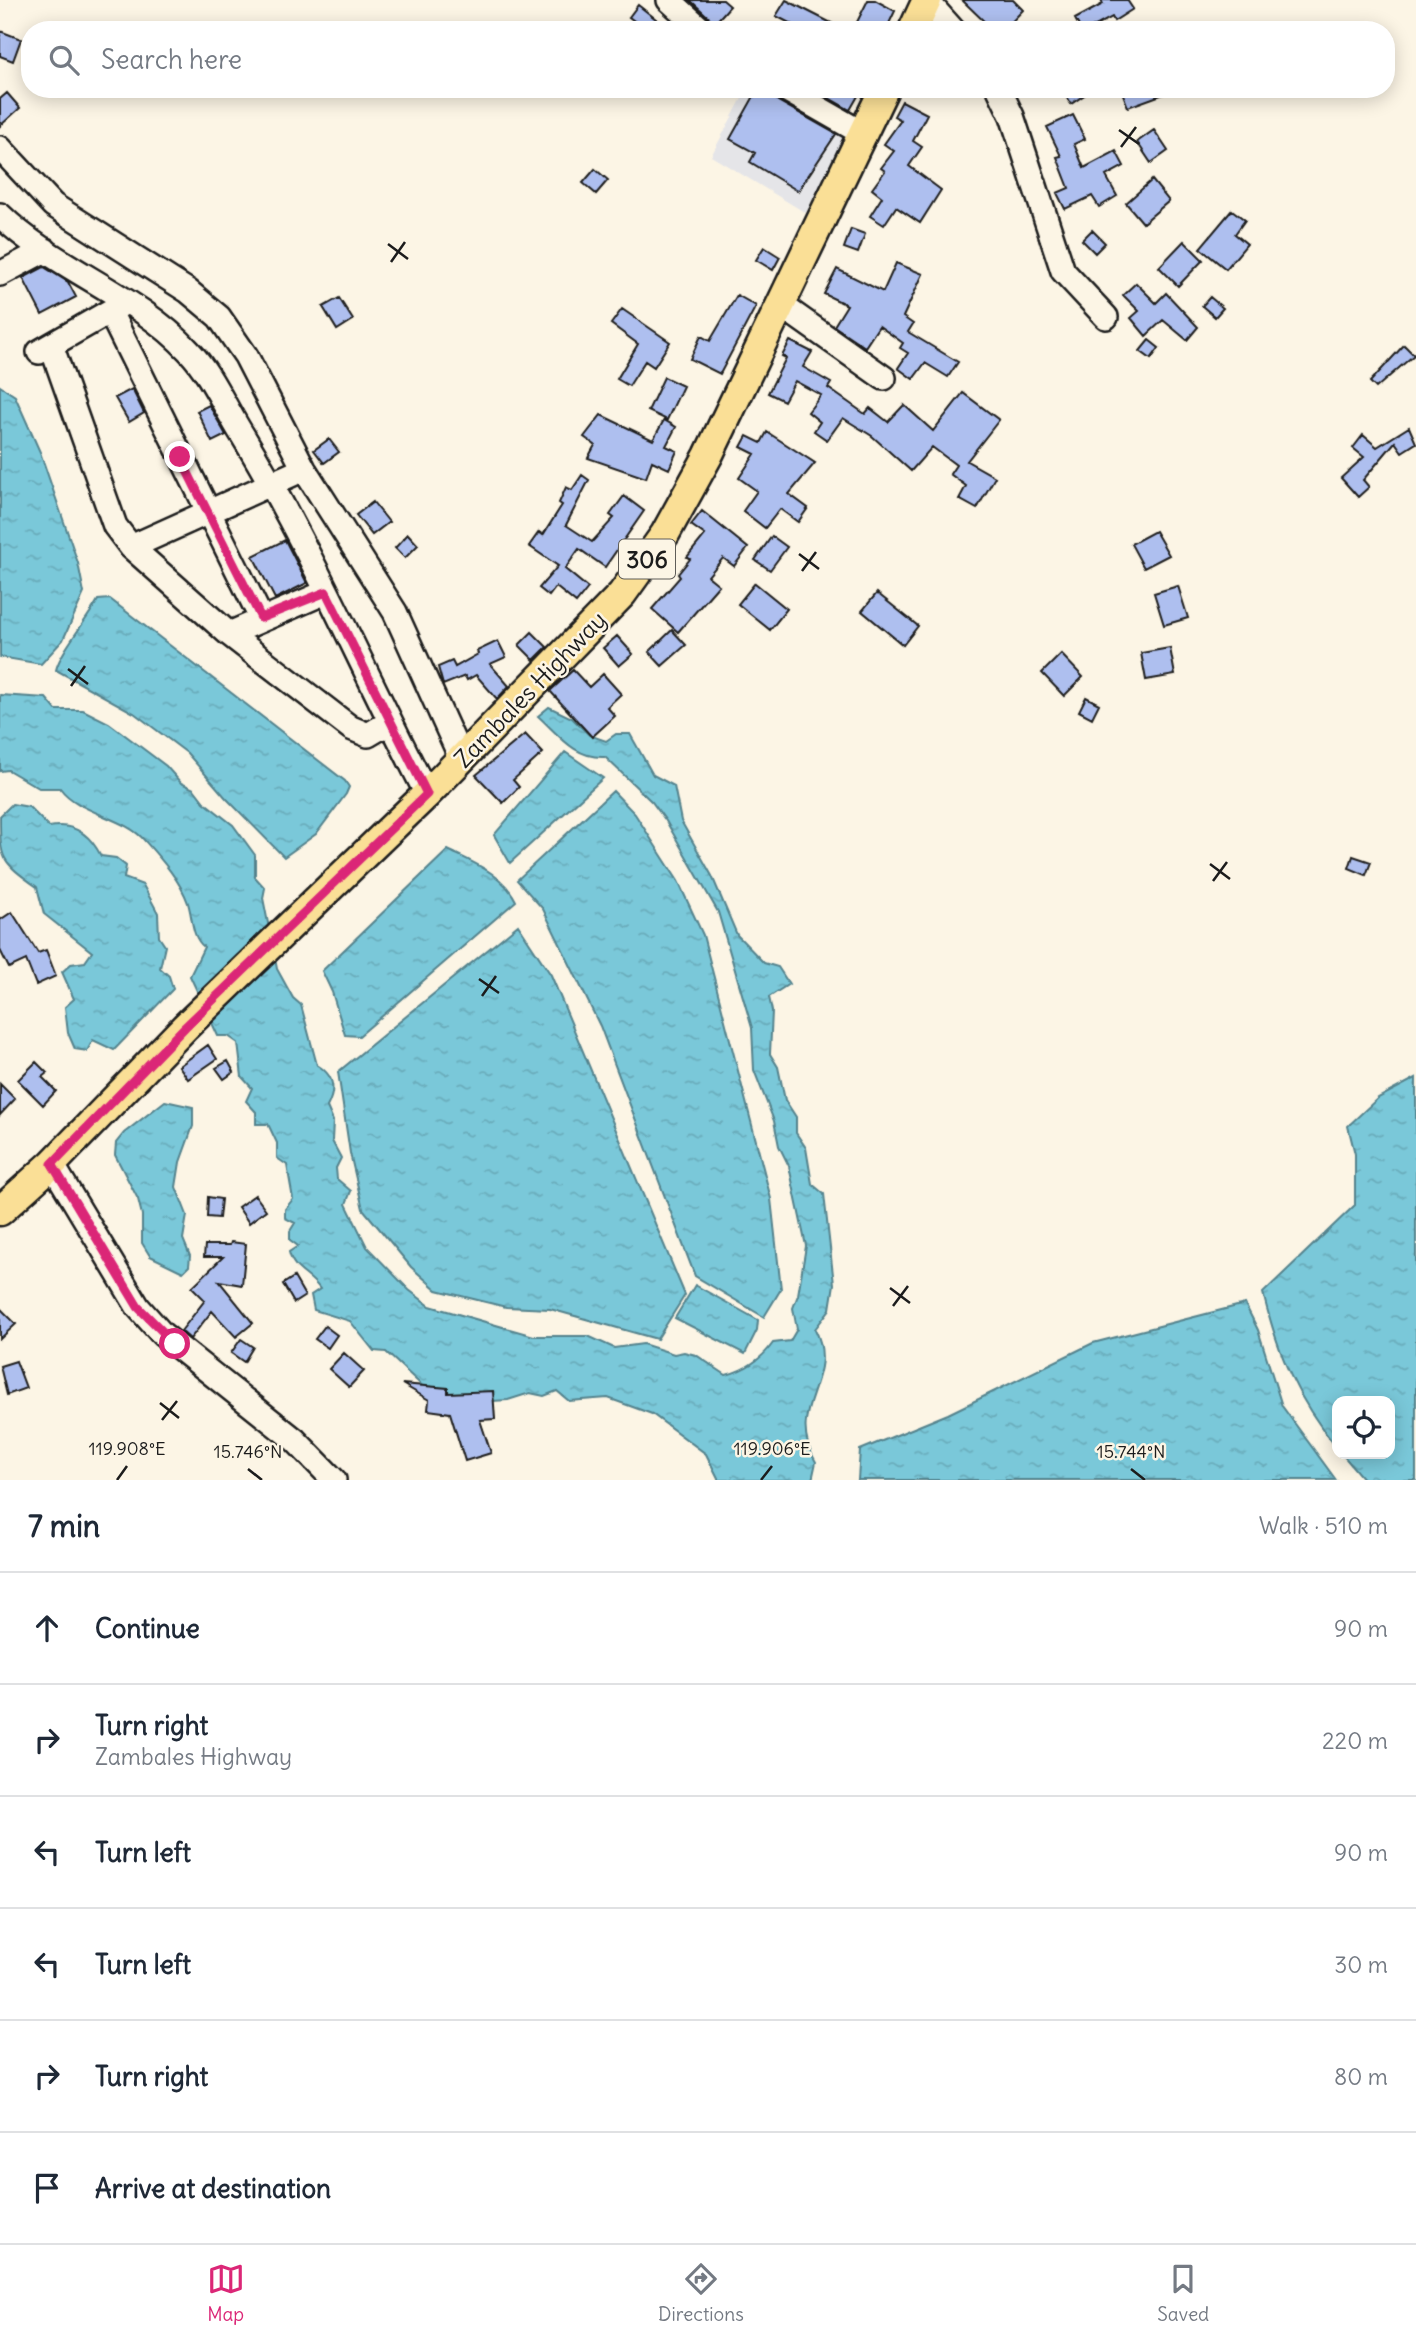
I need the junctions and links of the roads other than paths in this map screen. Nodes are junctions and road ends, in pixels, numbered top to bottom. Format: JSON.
{"nodes":[{"id":1,"x":669,"y":0,"type":"edge"},
{"id":2,"x":927,"y":1,"type":"edge"},
{"id":3,"x":692,"y":21,"type":"edge"},
{"id":4,"x":917,"y":21,"type":"edge"},
{"id":5,"x":945,"y":21,"type":"edge"},
{"id":6,"x":801,"y":98,"type":"edge"},
{"id":7,"x":880,"y":98,"type":"edge"},
{"id":8,"x":1003,"y":98,"type":"edge"},
{"id":9,"x":862,"y":133,"type":"junction"},
{"id":10,"x":0,"y":148,"type":"edge"},
{"id":11,"x":0,"y":215,"type":"edge"},
{"id":12,"x":45,"y":250,"type":"junction"},
{"id":13,"x":0,"y":274,"type":"edge"},
{"id":14,"x":781,"y":304,"type":"junction"},
{"id":15,"x":118,"y":307,"type":"junction"},
{"id":16,"x":1106,"y":317,"type":"dead end"},
{"id":17,"x":884,"y":378,"type":"dead end"},
{"id":18,"x":304,"y":469,"type":"junction"},
{"id":19,"x":271,"y":483,"type":"junction"},
{"id":20,"x":208,"y":512,"type":"junction"},
{"id":21,"x":131,"y":547,"type":"junction"},
{"id":22,"x":326,"y":592,"type":"junction"},
{"id":23,"x":261,"y":618,"type":"junction"},
{"id":24,"x":229,"y":634,"type":"junction"},
{"id":25,"x":390,"y":722,"type":"junction"},
{"id":26,"x":461,"y":758,"type":"junction"},
{"id":27,"x":427,"y":794,"type":"junction"},
{"id":28,"x":52,"y":1164,"type":"junction"},
{"id":29,"x":0,"y":1211,"type":"edge"},
{"id":30,"x":334,"y":1480,"type":"edge"}],
"edges":[{"from":1,"to":3,"type":"street"},
{"from":2,"to":4,"type":"main road"},
{"from":2,"to":5,"type":"street"},
{"from":6,"to":9,"type":"street"},
{"from":7,"to":9,"type":"main road","name":"Zambales Highway","number":"306"},
{"from":8,"to":16,"type":"street"},
{"from":9,"to":14,"type":"main road","name":"Zambales Highway","number":"306"},
{"from":10,"to":18,"type":"street"},
{"from":11,"to":12,"type":"street"},
{"from":12,"to":13,"type":"street"},
{"from":12,"to":15,"type":"street"},
{"from":14,"to":17,"type":"street"},
{"from":14,"to":26,"type":"main road","name":"Zambales Highway","number":"306"},
{"from":15,"to":19,"type":"street"},
{"from":15,"to":20,"type":"street"},
{"from":15,"to":21,"type":"street"},
{"from":18,"to":19,"type":"street"},
{"from":18,"to":26,"type":"street"},
{"from":19,"to":20,"type":"street"},
{"from":19,"to":22,"type":"street"},
{"from":20,"to":21,"type":"street"},
{"from":20,"to":23,"type":"street"},
{"from":21,"to":24,"type":"street"},
{"from":22,"to":23,"type":"street"},
{"from":22,"to":25,"type":"street"},
{"from":23,"to":24,"type":"street"},
{"from":24,"to":25,"type":"street"},
{"from":25,"to":27,"type":"street"},
{"from":26,"to":27,"type":"main road","name":"Zambales Highway","number":"306"},
{"from":27,"to":28,"type":"main road","name":"Zambales Highway","number":"306"},
{"from":28,"to":29,"type":"main road","name":"Zambales Highway","number":"306"},
{"from":28,"to":30,"type":"street"}]}
